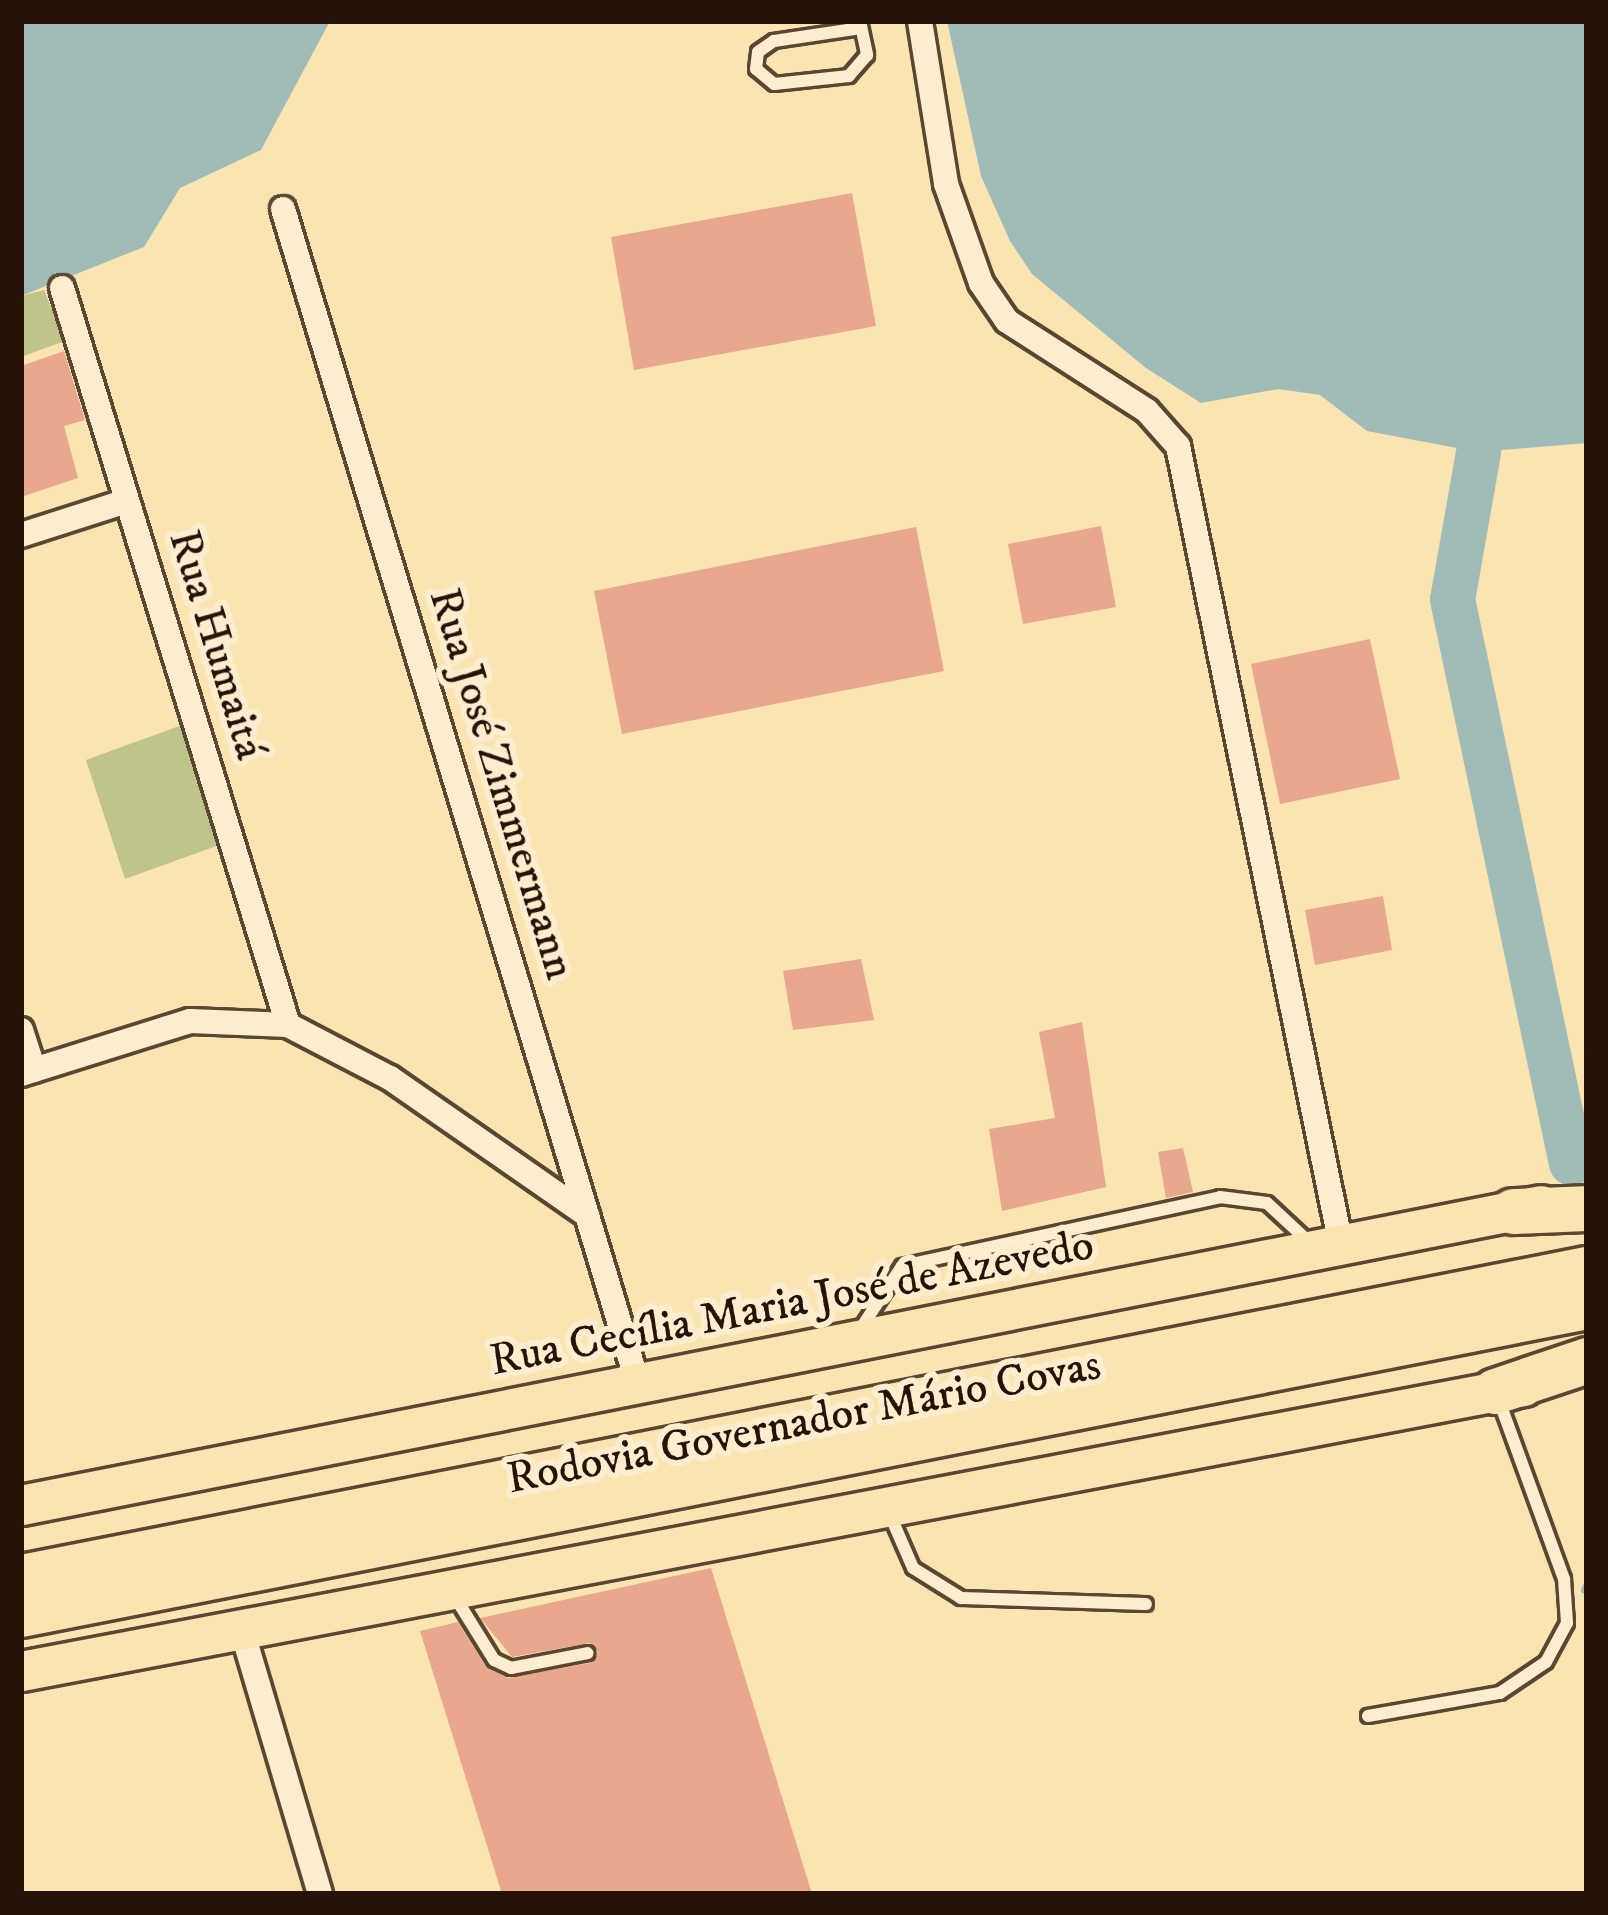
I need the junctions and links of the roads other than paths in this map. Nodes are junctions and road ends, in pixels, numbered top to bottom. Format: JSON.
{"nodes":[{"id":1,"x":920,"y":21,"type":"edge"},
{"id":2,"x":860,"y":24,"type":"edge"},
{"id":3,"x":284,"y":209,"type":"dead end"},
{"id":4,"x":62,"y":288,"type":"dead end"},
{"id":5,"x":128,"y":501,"type":"junction"},
{"id":6,"x":21,"y":535,"type":"edge"},
{"id":7,"x":289,"y":1025,"type":"junction"},
{"id":8,"x":21,"y":1030,"type":"edge"},
{"id":9,"x":27,"y":1072,"type":"edge"},
{"id":10,"x":1585,"y":1200,"type":"edge"},
{"id":11,"x":1513,"y":1210,"type":"joint"},
{"id":12,"x":587,"y":1215,"type":"junction"},
{"id":13,"x":1329,"y":1247,"type":"junction"},
{"id":14,"x":1587,"y":1269,"type":"edge"},
{"id":15,"x":1587,"y":1306,"type":"edge"},
{"id":16,"x":856,"y":1341,"type":"junction"},
{"id":17,"x":1587,"y":1360,"type":"edge"},
{"id":18,"x":1587,"y":1375,"type":"edge"},
{"id":19,"x":638,"y":1384,"type":"junction"},
{"id":20,"x":1496,"y":1391,"type":"junction"},
{"id":21,"x":21,"y":1504,"type":"edge"},
{"id":22,"x":888,"y":1508,"type":"junction"},
{"id":23,"x":21,"y":1577,"type":"edge"},
{"id":24,"x":451,"y":1590,"type":"junction"},
{"id":25,"x":1146,"y":1604,"type":"dead end"},
{"id":26,"x":21,"y":1614,"type":"edge"},
{"id":27,"x":241,"y":1627,"type":"junction"},
{"id":28,"x":588,"y":1653,"type":"dead end"},
{"id":29,"x":21,"y":1671,"type":"edge"},
{"id":30,"x":1368,"y":1716,"type":"dead end"},
{"id":31,"x":320,"y":1894,"type":"edge"}],
"edges":[{"from":1,"to":13,"type":"street"},
{"from":2,"to":2,"type":"lane"},
{"from":3,"to":12,"type":"street","name":"Rua José Zimmermann"},
{"from":4,"to":5,"type":"street","name":"Rua Humaitá"},
{"from":5,"to":6,"type":"street"},
{"from":5,"to":7,"type":"street","name":"Rua Humaitá"},
{"from":7,"to":9,"type":"street"},
{"from":7,"to":12,"type":"street"},
{"from":8,"to":9,"type":"street"},
{"from":10,"to":11,"type":"highway"},
{"from":11,"to":13,"type":"main road","name":"Rua Cecília Maria José de Azevedo"},
{"from":12,"to":19,"type":"street","name":"Rua José Zimmermann"},
{"from":13,"to":16,"type":"main road","name":"Rua Cecília Maria José de Azevedo"},
{"from":13,"to":16,"type":"lane"},
{"from":14,"to":23,"type":"highway","name":"Rodovia Governador Mário Covas"},
{"from":15,"to":26,"type":"highway","name":"Rodovia Governador Mário Covas"},
{"from":16,"to":19,"type":"main road","name":"Rua Cecília Maria José de Azevedo"},
{"from":17,"to":20,"type":"highway"},
{"from":18,"to":20,"type":"main road"},
{"from":19,"to":21,"type":"main road","name":"Rua Cecília Maria José de Azevedo"},
{"from":20,"to":22,"type":"main road"},
{"from":20,"to":30,"type":"lane"},
{"from":22,"to":24,"type":"main road"},
{"from":22,"to":25,"type":"lane"},
{"from":24,"to":27,"type":"main road"},
{"from":24,"to":28,"type":"lane"},
{"from":27,"to":29,"type":"main road"},
{"from":27,"to":31,"type":"street"}]}
